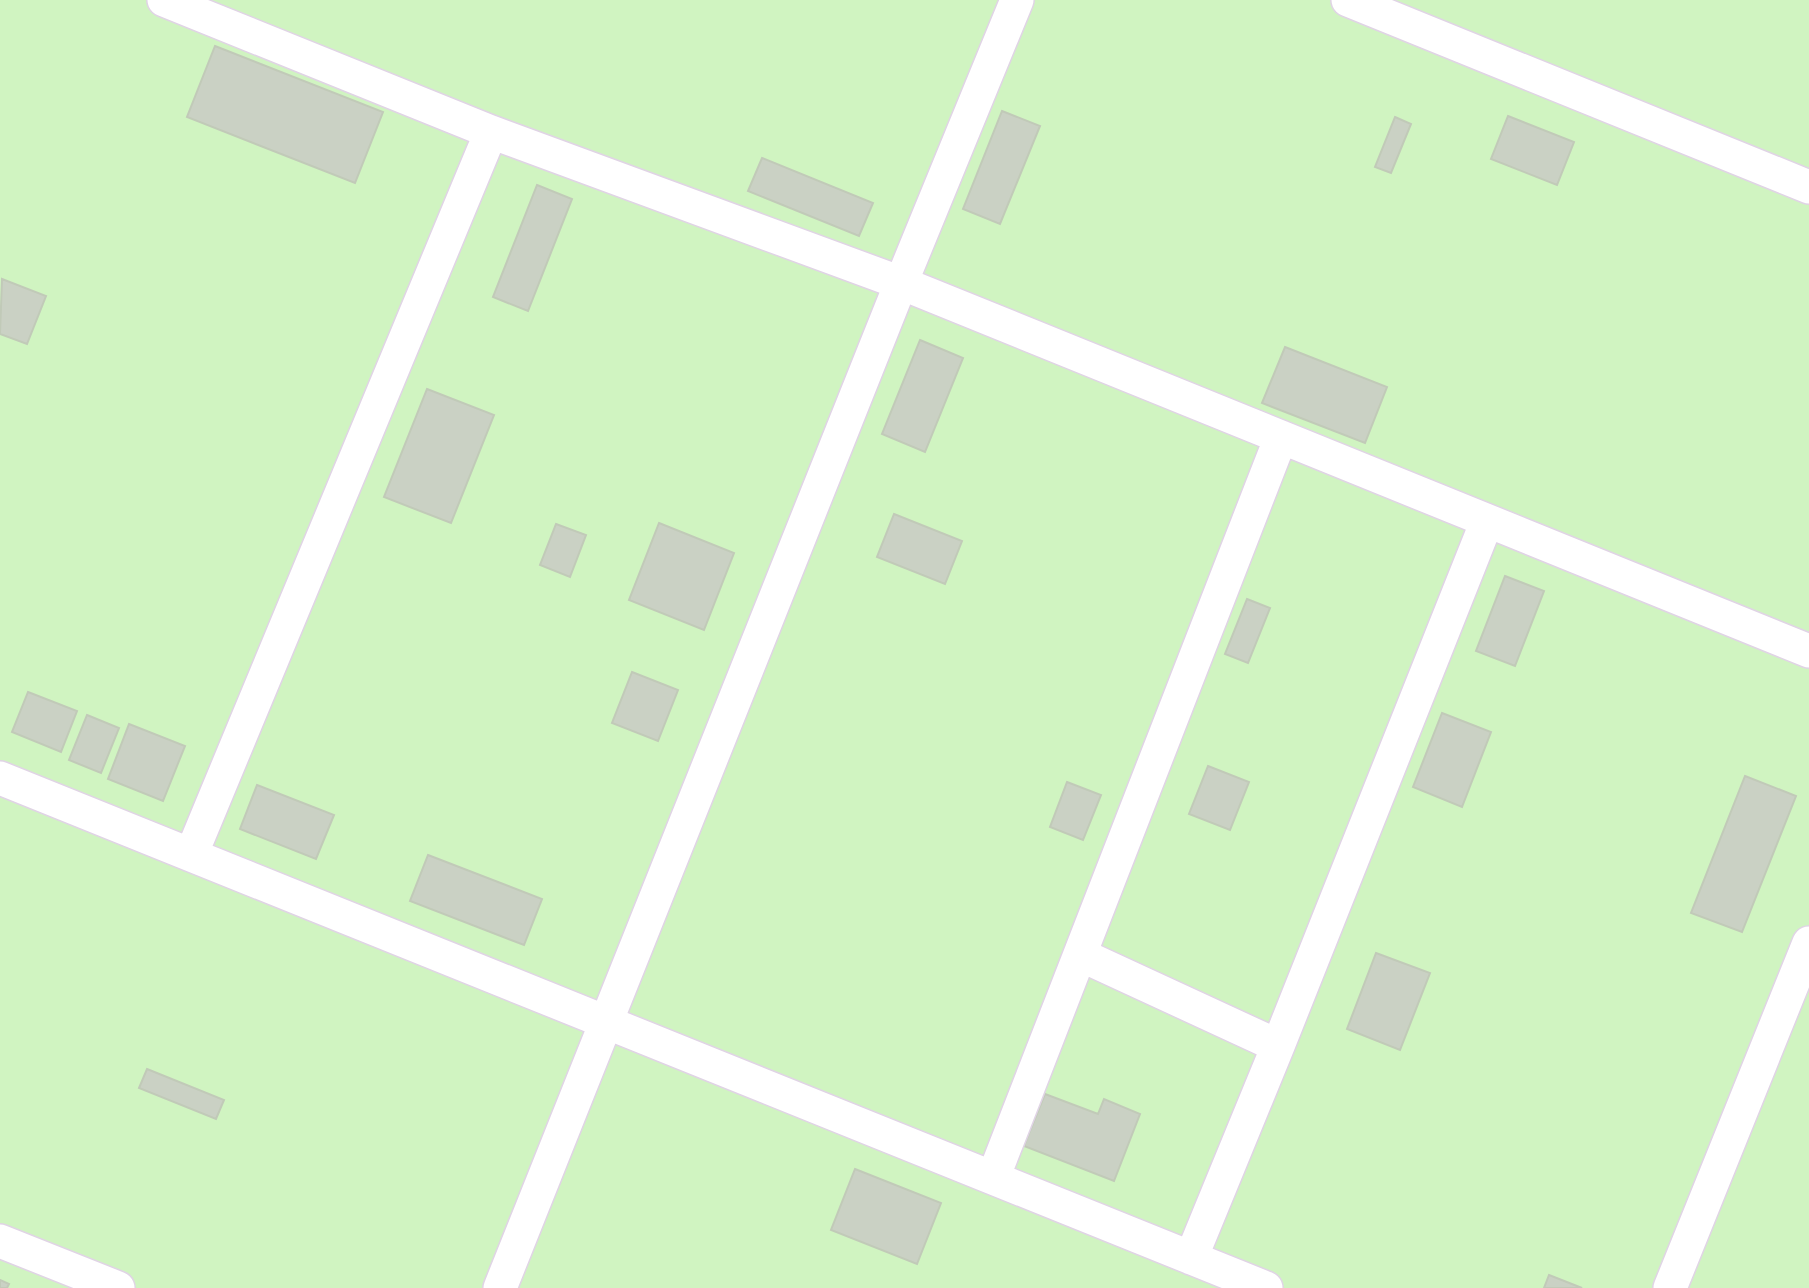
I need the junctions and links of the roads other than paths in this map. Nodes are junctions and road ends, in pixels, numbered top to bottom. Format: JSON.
{"nodes":[{"id":1,"x":164,"y":0,"type":"edge"},
{"id":2,"x":1017,"y":0,"type":"edge"},
{"id":3,"x":1348,"y":0,"type":"edge"},
{"id":4,"x":491,"y":132,"type":"junction"},
{"id":5,"x":1809,"y":187,"type":"edge"},
{"id":6,"x":901,"y":283,"type":"junction"},
{"id":7,"x":1281,"y":437,"type":"junction"},
{"id":8,"x":1487,"y":521,"type":"junction"},
{"id":9,"x":1809,"y":651,"type":"edge"},
{"id":10,"x":0,"y":778,"type":"edge"},
{"id":11,"x":191,"y":855,"type":"junction"},
{"id":12,"x":1809,"y":943,"type":"edge"},
{"id":13,"x":1081,"y":955,"type":"junction"},
{"id":14,"x":607,"y":1023,"type":"junction"},
{"id":15,"x":1279,"y":1046,"type":"junction"},
{"id":16,"x":993,"y":1178,"type":"junction"},
{"id":17,"x":0,"y":1241,"type":"edge"},
{"id":18,"x":1191,"y":1258,"type":"junction"},
{"id":19,"x":118,"y":1288,"type":"edge"},
{"id":20,"x":500,"y":1288,"type":"edge"},
{"id":21,"x":1266,"y":1288,"type":"edge"},
{"id":22,"x":1670,"y":1288,"type":"edge"}],
"edges":[{"from":1,"to":4,"type":"street"},
{"from":2,"to":6,"type":"street"},
{"from":3,"to":5,"type":"street"},
{"from":4,"to":6,"type":"street"},
{"from":4,"to":11,"type":"street"},
{"from":6,"to":7,"type":"street"},
{"from":6,"to":14,"type":"street"},
{"from":7,"to":8,"type":"street"},
{"from":7,"to":13,"type":"street"},
{"from":8,"to":9,"type":"street"},
{"from":8,"to":15,"type":"street"},
{"from":10,"to":11,"type":"street"},
{"from":11,"to":14,"type":"street"},
{"from":12,"to":22,"type":"street"},
{"from":13,"to":15,"type":"street"},
{"from":13,"to":16,"type":"street"},
{"from":14,"to":16,"type":"street"},
{"from":14,"to":20,"type":"street"},
{"from":15,"to":18,"type":"street"},
{"from":16,"to":18,"type":"street"},
{"from":17,"to":19,"type":"street"},
{"from":18,"to":21,"type":"street"}]}
